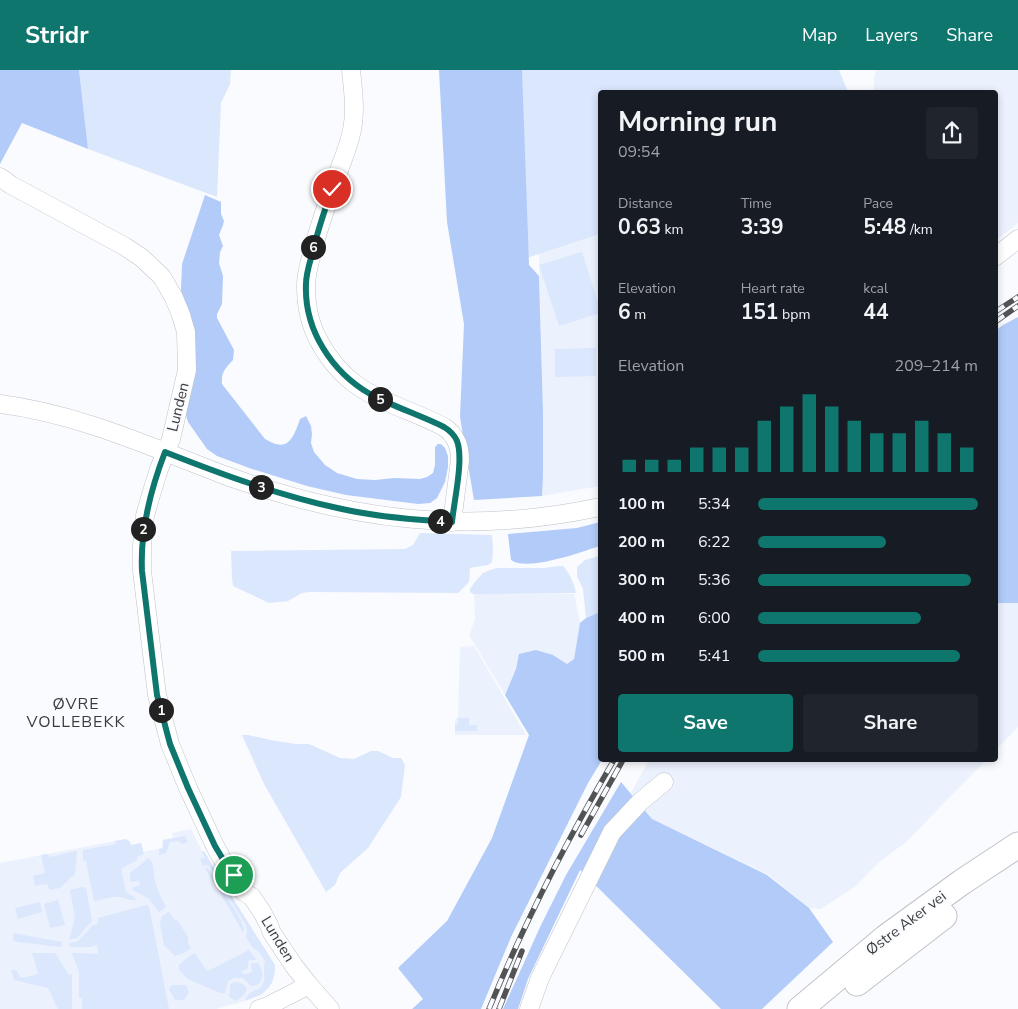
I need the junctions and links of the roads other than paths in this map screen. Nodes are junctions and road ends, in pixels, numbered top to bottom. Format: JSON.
{"nodes":[{"id":1,"x":351,"y":70,"type":"edge"},
{"id":2,"x":0,"y":177,"type":"edge"},
{"id":3,"x":1018,"y":239,"type":"edge"},
{"id":4,"x":998,"y":256,"type":"edge"},
{"id":5,"x":0,"y":404,"type":"edge"},
{"id":6,"x":165,"y":452,"type":"junction"},
{"id":7,"x":598,"y":507,"type":"edge"},
{"id":8,"x":452,"y":522,"type":"junction"},
{"id":9,"x":664,"y":782,"type":"dead end"},
{"id":10,"x":1018,"y":845,"type":"edge"},
{"id":11,"x":1018,"y":865,"type":"edge"},
{"id":12,"x":309,"y":985,"type":"junction"},
{"id":13,"x":259,"y":1009,"type":"edge"},
{"id":14,"x":330,"y":1009,"type":"edge"},
{"id":15,"x":529,"y":1009,"type":"edge"},
{"id":16,"x":800,"y":1009,"type":"edge"},
{"id":17,"x":826,"y":1009,"type":"edge"}],
"edges":[{"from":1,"to":8,"type":"street"},
{"from":2,"to":6,"type":"street","name":"Lunden"},
{"from":3,"to":4,"type":"street"},
{"from":5,"to":6,"type":"street"},
{"from":6,"to":8,"type":"street"},
{"from":6,"to":12,"type":"street","name":"Lunden"},
{"from":7,"to":8,"type":"street"},
{"from":9,"to":15,"type":"street"},
{"from":10,"to":16,"type":"highway","name":"Østre Aker vei"},
{"from":11,"to":17,"type":"highway","name":"Østre Aker vei"},
{"from":12,"to":13,"type":"street"},
{"from":12,"to":14,"type":"street","name":"Lunden"}]}
